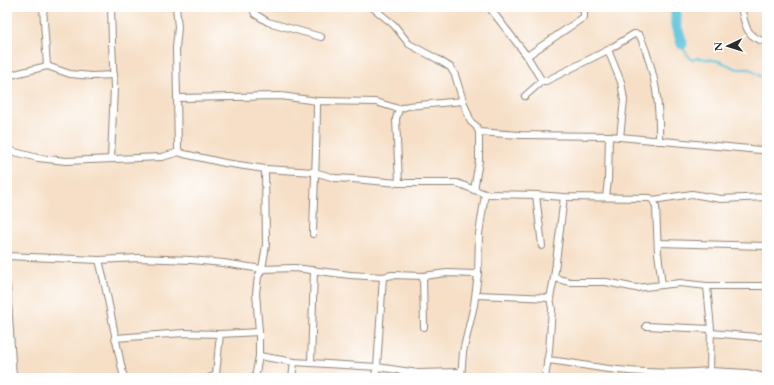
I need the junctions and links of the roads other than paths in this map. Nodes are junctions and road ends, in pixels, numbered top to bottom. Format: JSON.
{"nodes":[{"id":1,"x":43,"y":7,"type":"edge"},
{"id":2,"x":111,"y":7,"type":"edge"},
{"id":3,"x":176,"y":7,"type":"edge"},
{"id":4,"x":252,"y":7,"type":"edge"},
{"id":5,"x":372,"y":7,"type":"edge"},
{"id":6,"x":489,"y":7,"type":"edge"},
{"id":7,"x":579,"y":7,"type":"edge"},
{"id":8,"x":741,"y":7,"type":"edge"},
{"id":9,"x":320,"y":38,"type":"dead end"},
{"id":10,"x":767,"y":42,"type":"edge"},
{"id":11,"x":608,"y":50,"type":"junction"},
{"id":12,"x":527,"y":56,"type":"junction"},
{"id":13,"x":46,"y":66,"type":"junction"},
{"id":14,"x":114,"y":75,"type":"junction"},
{"id":15,"x":7,"y":76,"type":"edge"},
{"id":16,"x":542,"y":81,"type":"junction"},
{"id":17,"x":525,"y":96,"type":"dead end"},
{"id":18,"x":177,"y":98,"type":"junction"},
{"id":19,"x":317,"y":100,"type":"junction"},
{"id":20,"x":463,"y":101,"type":"junction"},
{"id":21,"x":399,"y":109,"type":"junction"},
{"id":22,"x":479,"y":132,"type":"junction"},
{"id":23,"x":609,"y":136,"type":"junction"},
{"id":24,"x":620,"y":137,"type":"junction"},
{"id":25,"x":659,"y":141,"type":"junction"},
{"id":26,"x":7,"y":150,"type":"edge"},
{"id":27,"x":760,"y":150,"type":"dead end"},
{"id":28,"x":179,"y":152,"type":"junction"},
{"id":29,"x":111,"y":159,"type":"junction"},
{"id":30,"x":265,"y":169,"type":"junction"},
{"id":31,"x":314,"y":172,"type":"junction"},
{"id":32,"x":399,"y":182,"type":"junction"},
{"id":33,"x":474,"y":190,"type":"junction"},
{"id":34,"x":485,"y":194,"type":"junction"},
{"id":35,"x":536,"y":195,"type":"junction"},
{"id":36,"x":564,"y":197,"type":"junction"},
{"id":37,"x":606,"y":197,"type":"junction"},
{"id":38,"x":767,"y":197,"type":"edge"},
{"id":39,"x":653,"y":200,"type":"junction"},
{"id":40,"x":313,"y":234,"type":"dead end"},
{"id":41,"x":658,"y":243,"type":"junction"},
{"id":42,"x":542,"y":246,"type":"dead end"},
{"id":43,"x":767,"y":246,"type":"edge"},
{"id":44,"x":7,"y":256,"type":"edge"},
{"id":45,"x":99,"y":260,"type":"junction"},
{"id":46,"x":262,"y":269,"type":"junction"},
{"id":47,"x":314,"y":270,"type":"junction"},
{"id":48,"x":478,"y":274,"type":"junction"},
{"id":49,"x":423,"y":276,"type":"junction"},
{"id":50,"x":383,"y":277,"type":"junction"},
{"id":51,"x":554,"y":278,"type":"junction"},
{"id":52,"x":662,"y":285,"type":"junction"},
{"id":53,"x":7,"y":286,"type":"edge"},
{"id":54,"x":707,"y":286,"type":"junction"},
{"id":55,"x":767,"y":286,"type":"edge"},
{"id":56,"x":476,"y":295,"type":"junction"},
{"id":57,"x":8,"y":298,"type":"edge"},
{"id":58,"x":550,"y":298,"type":"junction"},
{"id":59,"x":646,"y":326,"type":"dead end"},
{"id":60,"x":424,"y":327,"type":"dead end"},
{"id":61,"x":711,"y":331,"type":"junction"},
{"id":62,"x":259,"y":332,"type":"junction"},
{"id":63,"x":220,"y":334,"type":"junction"},
{"id":64,"x":767,"y":336,"type":"edge"},
{"id":65,"x":115,"y":338,"type":"junction"},
{"id":66,"x":258,"y":356,"type":"junction"},
{"id":67,"x":547,"y":360,"type":"junction"},
{"id":68,"x":294,"y":362,"type":"junction"},
{"id":69,"x":311,"y":363,"type":"junction"},
{"id":70,"x":377,"y":367,"type":"junction"},
{"id":71,"x":461,"y":375,"type":"edge"},
{"id":72,"x":672,"y":375,"type":"edge"},
{"id":73,"x":710,"y":375,"type":"edge"},
{"id":74,"x":764,"y":377,"type":"edge"},
{"id":75,"x":13,"y":378,"type":"edge"},
{"id":76,"x":124,"y":378,"type":"edge"},
{"id":77,"x":209,"y":378,"type":"edge"},
{"id":78,"x":255,"y":378,"type":"edge"},
{"id":79,"x":292,"y":378,"type":"edge"},
{"id":80,"x":374,"y":378,"type":"edge"},
{"id":81,"x":545,"y":378,"type":"edge"}],
"edges":[{"from":1,"to":13,"type":"street"},
{"from":2,"to":14,"type":"street"},
{"from":3,"to":18,"type":"street"},
{"from":4,"to":9,"type":"street"},
{"from":5,"to":20,"type":"street"},
{"from":6,"to":12,"type":"street"},
{"from":7,"to":12,"type":"street"},
{"from":8,"to":10,"type":"street"},
{"from":11,"to":16,"type":"street"},
{"from":11,"to":24,"type":"street"},
{"from":11,"to":25,"type":"street"},
{"from":12,"to":16,"type":"street"},
{"from":13,"to":14,"type":"street"},
{"from":13,"to":15,"type":"street"},
{"from":14,"to":29,"type":"street"},
{"from":16,"to":17,"type":"street"},
{"from":18,"to":19,"type":"street"},
{"from":18,"to":28,"type":"street"},
{"from":19,"to":21,"type":"street"},
{"from":19,"to":31,"type":"street"},
{"from":20,"to":21,"type":"street"},
{"from":20,"to":22,"type":"street"},
{"from":21,"to":32,"type":"street"},
{"from":22,"to":23,"type":"street"},
{"from":22,"to":33,"type":"street"},
{"from":23,"to":24,"type":"street"},
{"from":23,"to":37,"type":"street"},
{"from":24,"to":25,"type":"street"},
{"from":25,"to":27,"type":"street"},
{"from":26,"to":29,"type":"street"},
{"from":28,"to":29,"type":"street"},
{"from":28,"to":30,"type":"street"},
{"from":30,"to":31,"type":"street"},
{"from":30,"to":46,"type":"street"},
{"from":31,"to":32,"type":"street"},
{"from":31,"to":40,"type":"street"},
{"from":32,"to":33,"type":"street"},
{"from":33,"to":34,"type":"street"},
{"from":34,"to":35,"type":"street"},
{"from":34,"to":48,"type":"street"},
{"from":35,"to":36,"type":"street"},
{"from":35,"to":42,"type":"street"},
{"from":36,"to":37,"type":"street"},
{"from":36,"to":51,"type":"street"},
{"from":37,"to":39,"type":"street"},
{"from":38,"to":39,"type":"street"},
{"from":39,"to":41,"type":"street"},
{"from":41,"to":43,"type":"street"},
{"from":41,"to":52,"type":"street"},
{"from":44,"to":45,"type":"street"},
{"from":45,"to":46,"type":"street"},
{"from":45,"to":65,"type":"street"},
{"from":46,"to":47,"type":"street"},
{"from":46,"to":62,"type":"street"},
{"from":47,"to":50,"type":"street"},
{"from":47,"to":69,"type":"street"},
{"from":48,"to":49,"type":"street"},
{"from":48,"to":56,"type":"street"},
{"from":49,"to":50,"type":"street"},
{"from":49,"to":60,"type":"street"},
{"from":50,"to":70,"type":"street"},
{"from":51,"to":52,"type":"street"},
{"from":51,"to":58,"type":"street"},
{"from":52,"to":54,"type":"street"},
{"from":53,"to":57,"type":"street"},
{"from":54,"to":55,"type":"street"},
{"from":54,"to":61,"type":"street"},
{"from":56,"to":58,"type":"street"},
{"from":56,"to":71,"type":"street"},
{"from":57,"to":75,"type":"street"},
{"from":58,"to":67,"type":"street"},
{"from":59,"to":61,"type":"street"},
{"from":61,"to":64,"type":"street"},
{"from":61,"to":73,"type":"street"},
{"from":62,"to":63,"type":"street"},
{"from":62,"to":66,"type":"street"},
{"from":63,"to":65,"type":"street"},
{"from":63,"to":77,"type":"street"},
{"from":65,"to":76,"type":"street"},
{"from":66,"to":68,"type":"street"},
{"from":66,"to":78,"type":"street"},
{"from":67,"to":72,"type":"street"},
{"from":67,"to":81,"type":"street"},
{"from":68,"to":69,"type":"street"},
{"from":68,"to":79,"type":"street"},
{"from":69,"to":70,"type":"street"},
{"from":70,"to":71,"type":"street"},
{"from":70,"to":80,"type":"street"},
{"from":72,"to":73,"type":"street"},
{"from":73,"to":74,"type":"street"}]}
